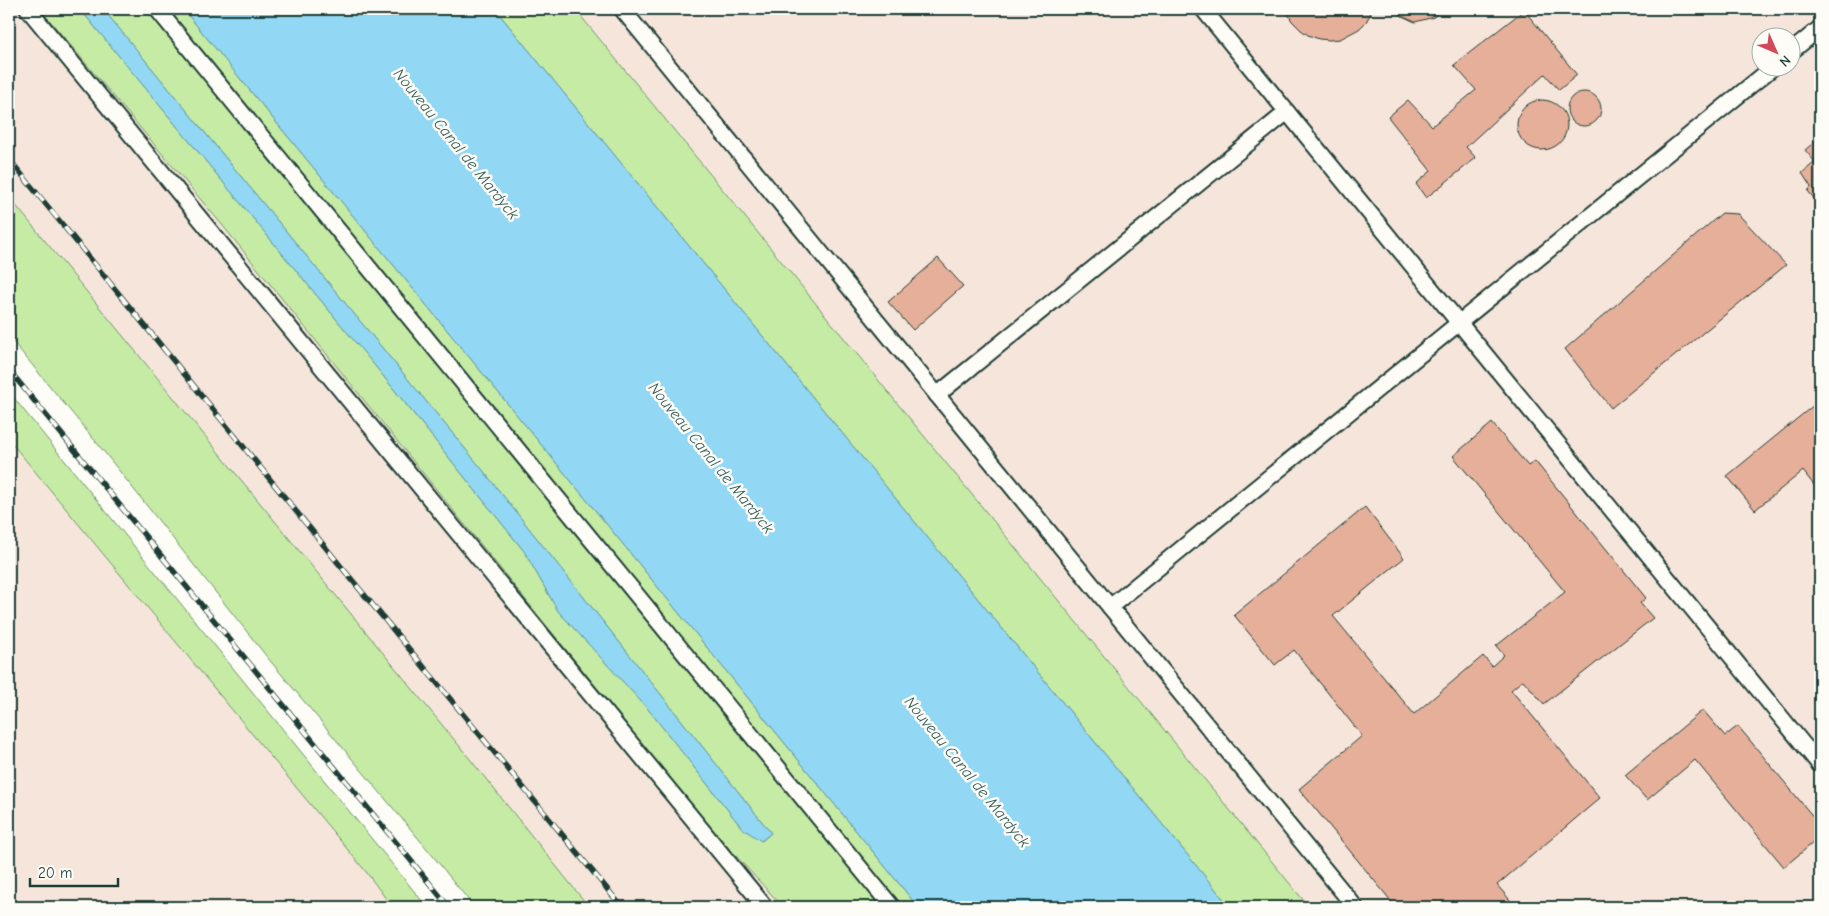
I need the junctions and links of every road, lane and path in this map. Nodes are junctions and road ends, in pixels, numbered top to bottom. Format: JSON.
{"nodes":[{"id":1,"x":28,"y":9,"type":"edge"},
{"id":2,"x":157,"y":9,"type":"edge"},
{"id":3,"x":622,"y":9,"type":"edge"},
{"id":4,"x":1203,"y":9,"type":"edge"},
{"id":5,"x":1820,"y":28,"type":"edge"},
{"id":6,"x":1802,"y":43,"type":"edge"},
{"id":7,"x":1760,"y":78,"type":"edge"},
{"id":8,"x":1287,"y":112,"type":"junction"},
{"id":9,"x":1459,"y":323,"type":"junction"},
{"id":10,"x":937,"y":395,"type":"junction"},
{"id":11,"x":1110,"y":607,"type":"junction"},
{"id":12,"x":1820,"y":765,"type":"edge"},
{"id":13,"x":765,"y":907,"type":"edge"},
{"id":14,"x":892,"y":907,"type":"edge"},
{"id":15,"x":1355,"y":907,"type":"edge"}],
"edges":[{"from":1,"to":13,"type":"lane"},
{"from":2,"to":14,"type":"lane"},
{"from":3,"to":10,"type":"lane"},
{"from":4,"to":8,"type":"lane"},
{"from":5,"to":6,"type":"lane"},
{"from":7,"to":9,"type":"lane"},
{"from":8,"to":9,"type":"lane"},
{"from":8,"to":10,"type":"lane"},
{"from":9,"to":11,"type":"lane"},
{"from":9,"to":12,"type":"lane"},
{"from":10,"to":11,"type":"lane"},
{"from":11,"to":15,"type":"lane"}]}
